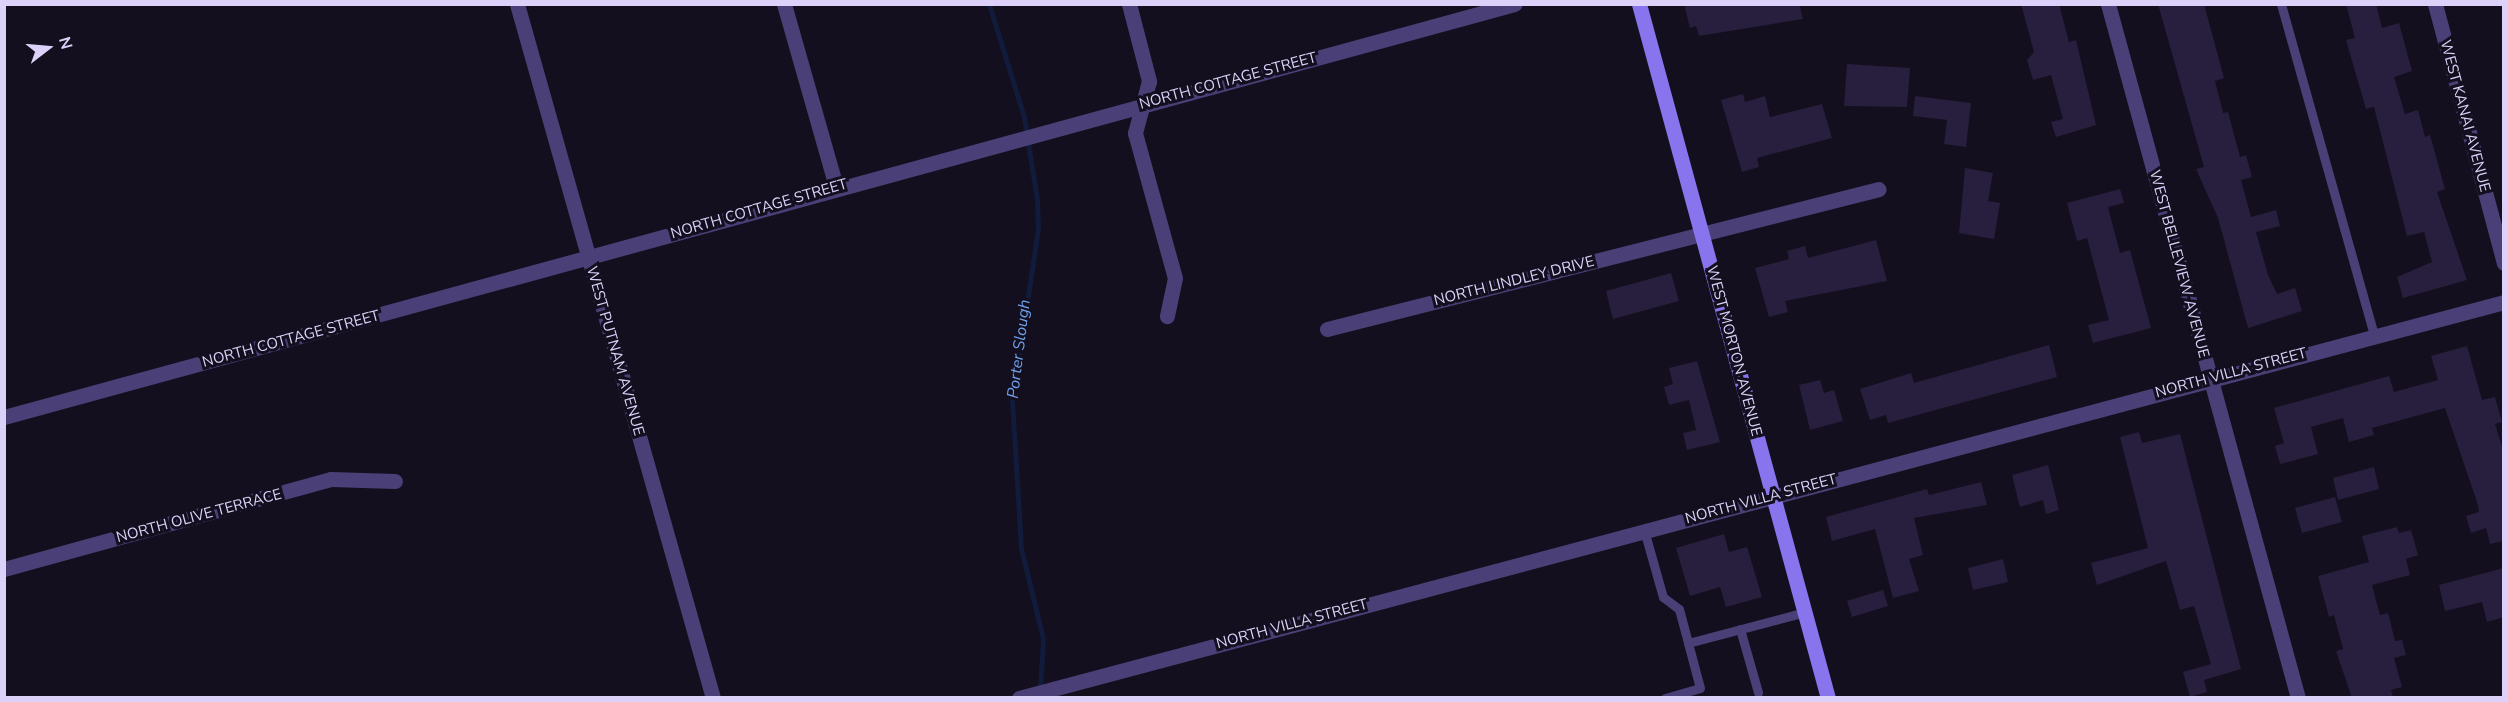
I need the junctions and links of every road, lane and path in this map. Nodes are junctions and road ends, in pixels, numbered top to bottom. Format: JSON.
{"nodes":[{"id":1,"x":517,"y":4,"type":"edge"},
{"id":2,"x":784,"y":4,"type":"edge"},
{"id":3,"x":1129,"y":4,"type":"edge"},
{"id":4,"x":1515,"y":4,"type":"edge"},
{"id":5,"x":1639,"y":4,"type":"edge"},
{"id":6,"x":2109,"y":4,"type":"edge"},
{"id":7,"x":2281,"y":4,"type":"edge"},
{"id":8,"x":2435,"y":4,"type":"edge"},
{"id":9,"x":1141,"y":105,"type":"junction"},
{"id":10,"x":836,"y":187,"type":"junction"},
{"id":11,"x":1879,"y":189,"type":"dead end"},
{"id":12,"x":1702,"y":232,"type":"junction"},
{"id":13,"x":589,"y":258,"type":"junction"},
{"id":14,"x":2504,"y":263,"type":"edge"},
{"id":15,"x":2504,"y":302,"type":"edge"},
{"id":16,"x":1167,"y":316,"type":"dead end"},
{"id":17,"x":1327,"y":329,"type":"dead end"},
{"id":18,"x":2374,"y":335,"type":"junction"},
{"id":19,"x":2210,"y":378,"type":"junction"},
{"id":20,"x":4,"y":417,"type":"edge"},
{"id":21,"x":395,"y":481,"type":"dead end"},
{"id":22,"x":1773,"y":496,"type":"junction"},
{"id":23,"x":1644,"y":530,"type":"junction"},
{"id":24,"x":4,"y":569,"type":"edge"},
{"id":25,"x":1805,"y":612,"type":"junction"},
{"id":26,"x":1740,"y":629,"type":"junction"},
{"id":27,"x":1688,"y":643,"type":"junction"},
{"id":28,"x":1758,"y":692,"type":"dead end"},
{"id":29,"x":1022,"y":697,"type":"edge"},
{"id":30,"x":713,"y":698,"type":"edge"},
{"id":31,"x":1665,"y":698,"type":"edge"},
{"id":32,"x":1828,"y":698,"type":"edge"},
{"id":33,"x":2298,"y":698,"type":"edge"}],
"edges":[{"from":1,"to":13,"type":"street","name":"WEST PUTNAM AVENUE"},
{"from":2,"to":10,"type":"street"},
{"from":3,"to":9,"type":"street"},
{"from":4,"to":9,"type":"street","name":"NORTH COTTAGE STREET"},
{"from":5,"to":12,"type":"main road","name":"WEST MORTON AVENUE"},
{"from":6,"to":19,"type":"street","name":"WEST BELLEVIEW AVENUE"},
{"from":7,"to":18,"type":"lane"},
{"from":8,"to":14,"type":"street","name":"WEST KANAI AVENUE"},
{"from":9,"to":10,"type":"street","name":"NORTH COTTAGE STREET"},
{"from":9,"to":16,"type":"street"},
{"from":10,"to":13,"type":"street","name":"NORTH COTTAGE STREET"},
{"from":11,"to":12,"type":"street","name":"NORTH LINDLEY DRIVE"},
{"from":12,"to":17,"type":"street","name":"NORTH LINDLEY DRIVE"},
{"from":12,"to":22,"type":"main road","name":"WEST MORTON AVENUE"},
{"from":13,"to":20,"type":"street","name":"NORTH COTTAGE STREET"},
{"from":13,"to":30,"type":"street","name":"WEST PUTNAM AVENUE"},
{"from":15,"to":18,"type":"street","name":"NORTH VILLA STREET"},
{"from":18,"to":19,"type":"street","name":"NORTH VILLA STREET"},
{"from":19,"to":22,"type":"street","name":"NORTH VILLA STREET"},
{"from":19,"to":33,"type":"street","name":"WEST BELLEVIEW AVENUE"},
{"from":21,"to":24,"type":"street","name":"NORTH OLIVE TERRACE"},
{"from":22,"to":23,"type":"street","name":"NORTH VILLA STREET"},
{"from":22,"to":25,"type":"main road","name":"WEST MORTON AVENUE"},
{"from":23,"to":27,"type":"lane"},
{"from":23,"to":29,"type":"street","name":"NORTH VILLA STREET"},
{"from":25,"to":26,"type":"lane"},
{"from":25,"to":32,"type":"main road","name":"WEST MORTON AVENUE"},
{"from":26,"to":27,"type":"lane"},
{"from":26,"to":28,"type":"lane"},
{"from":27,"to":31,"type":"lane"}]}
